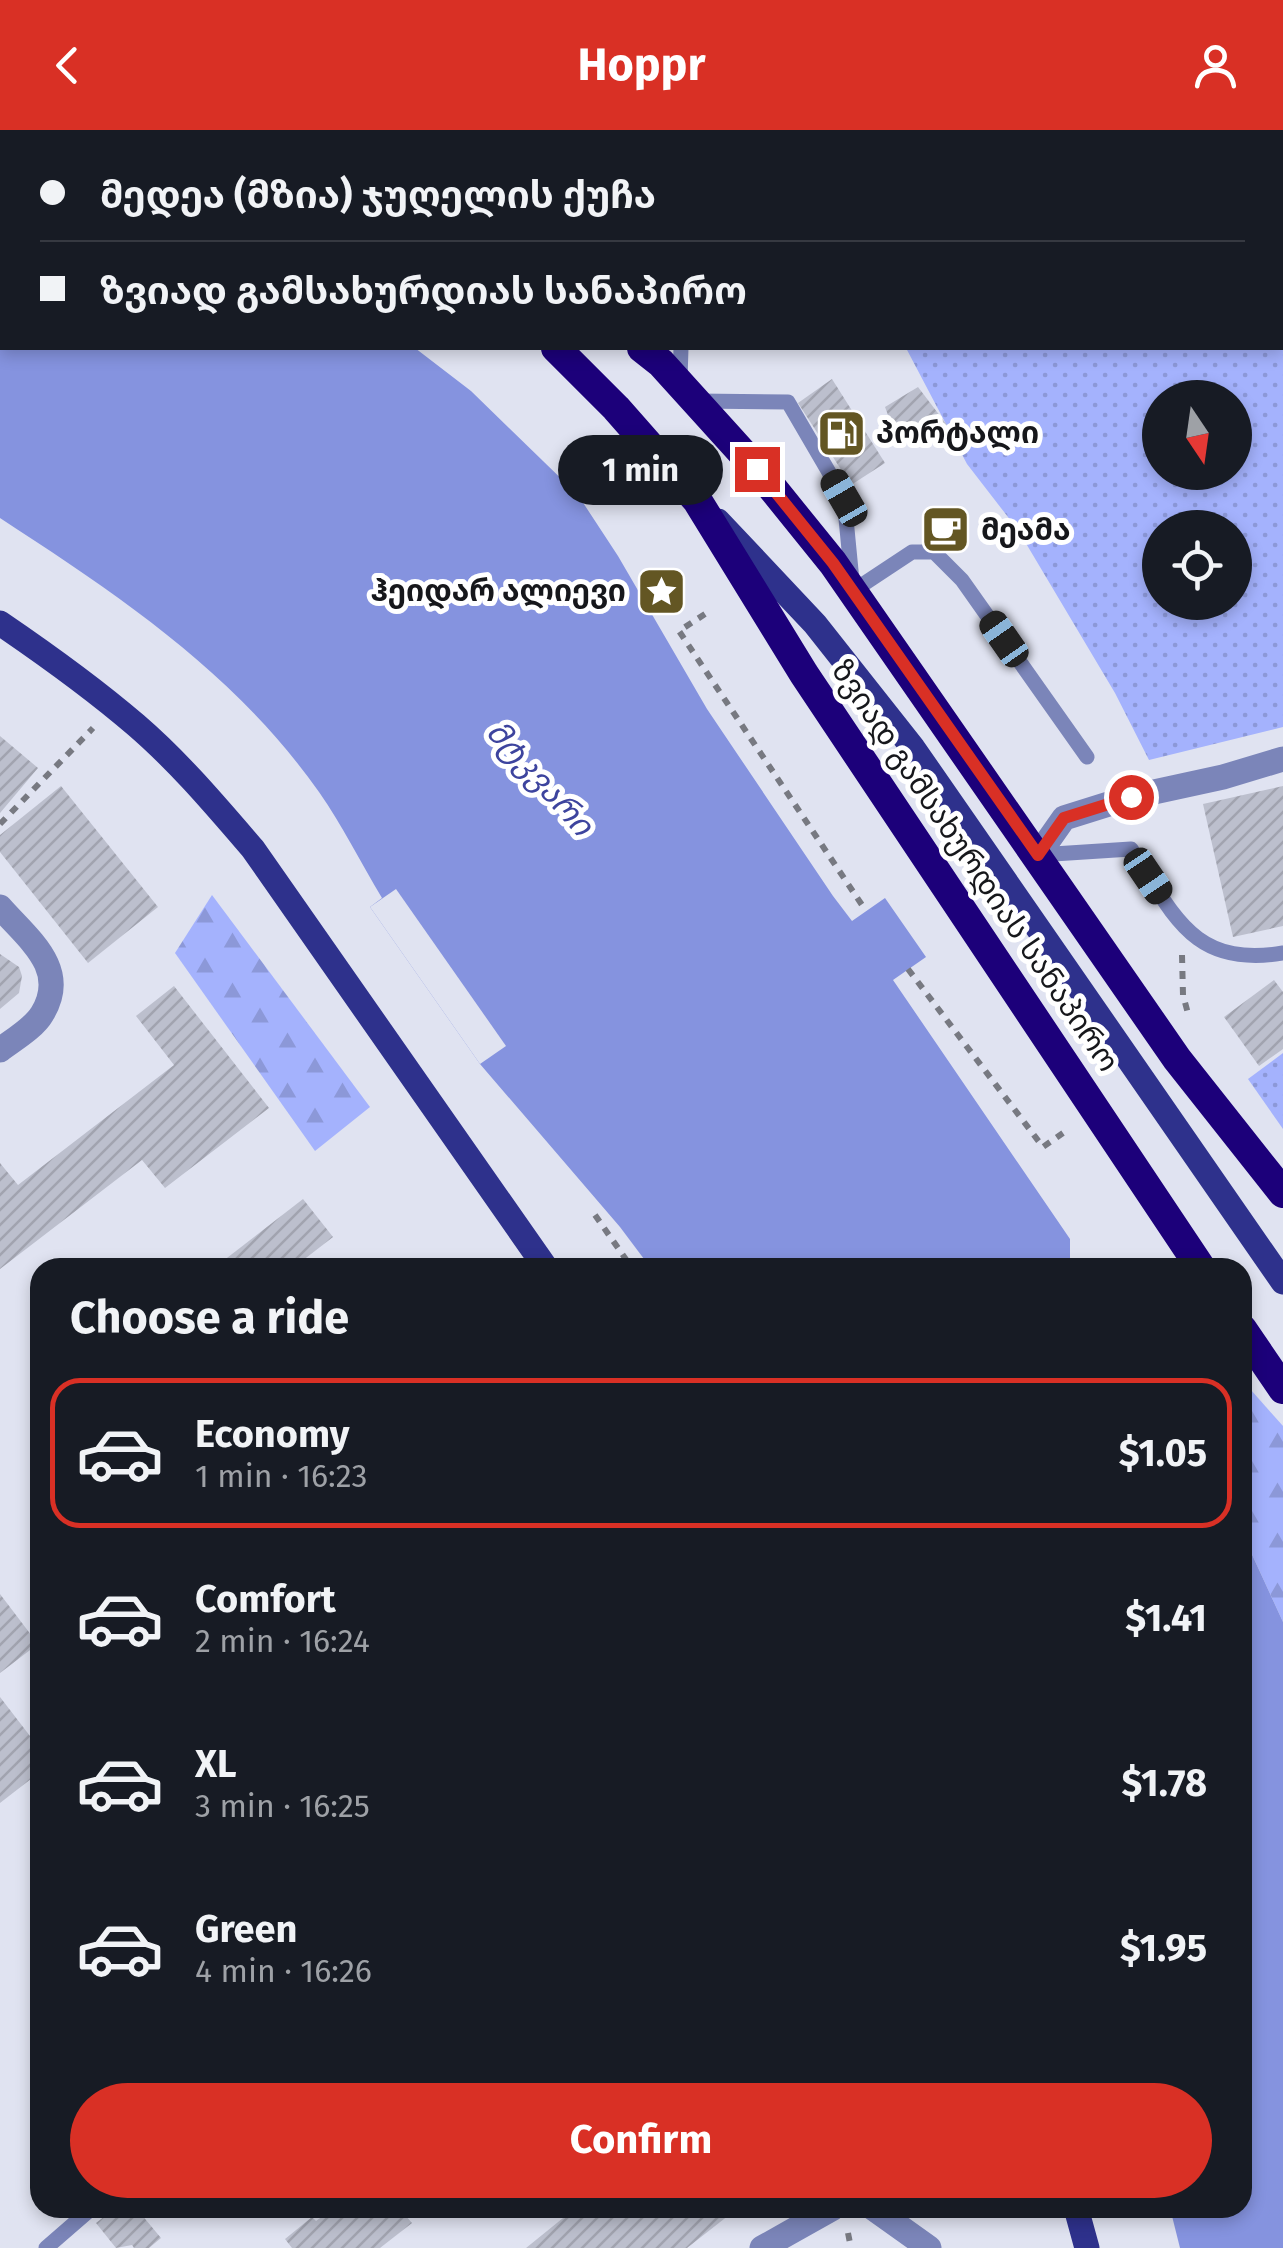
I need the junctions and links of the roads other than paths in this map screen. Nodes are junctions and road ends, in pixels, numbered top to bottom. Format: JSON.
{"nodes":[{"id":1,"x":558,"y":350,"type":"edge"},
{"id":2,"x":668,"y":365,"type":"edge"},
{"id":3,"x":697,"y":500,"type":"junction"},
{"id":4,"x":853,"y":591,"type":"junction"},
{"id":5,"x":0,"y":622,"type":"edge"},
{"id":6,"x":1087,"y":757,"type":"dead end"},
{"id":7,"x":1283,"y":760,"type":"edge"},
{"id":8,"x":1038,"y":855,"type":"junction"},
{"id":9,"x":0,"y":906,"type":"edge"},
{"id":10,"x":1283,"y":953,"type":"edge"},
{"id":11,"x":0,"y":1050,"type":"edge"},
{"id":12,"x":1283,"y":1193,"type":"edge"},
{"id":13,"x":539,"y":1258,"type":"edge"},
{"id":14,"x":1195,"y":1258,"type":"edge"},
{"id":15,"x":1283,"y":1282,"type":"edge"},
{"id":16,"x":1252,"y":1344,"type":"edge"},
{"id":17,"x":1283,"y":1389,"type":"edge"},
{"id":18,"x":80,"y":2218,"type":"edge"},
{"id":19,"x":815,"y":2218,"type":"edge"},
{"id":20,"x":887,"y":2218,"type":"edge"},
{"id":21,"x":1078,"y":2218,"type":"edge"},
{"id":22,"x":1084,"y":2244,"type":"edge"},
{"id":23,"x":46,"y":2248,"type":"edge"},
{"id":24,"x":762,"y":2248,"type":"edge"},
{"id":25,"x":930,"y":2248,"type":"edge"}],
"edges":[{"from":1,"to":3,"type":"highway","name":"ზვიად გამსახურდიას სანაპირო"},
{"from":2,"to":4,"type":"highway","name":"ზვიად გამსახურდიას სანაპირო"},
{"from":2,"to":4,"type":"lane"},
{"from":3,"to":14,"type":"highway","name":"ზვიად გამსახურდიას სანაპირო"},
{"from":3,"to":15,"type":"main road","name":"ზვიად გამსახურდიას სანაპირო"},
{"from":4,"to":6,"type":"lane"},
{"from":4,"to":8,"type":"highway","name":"ზვიად გამსახურდიას სანაპირო"},
{"from":5,"to":13,"type":"main road"},
{"from":7,"to":8,"type":"street"},
{"from":8,"to":10,"type":"lane"},
{"from":8,"to":12,"type":"highway","name":"ზვიად გამსახურდიას სანაპირო"},
{"from":9,"to":11,"type":"street"},
{"from":16,"to":17,"type":"highway"},
{"from":18,"to":23,"type":"lane"},
{"from":19,"to":24,"type":"street"},
{"from":20,"to":25,"type":"street"},
{"from":21,"to":22,"type":"main road"}]}
